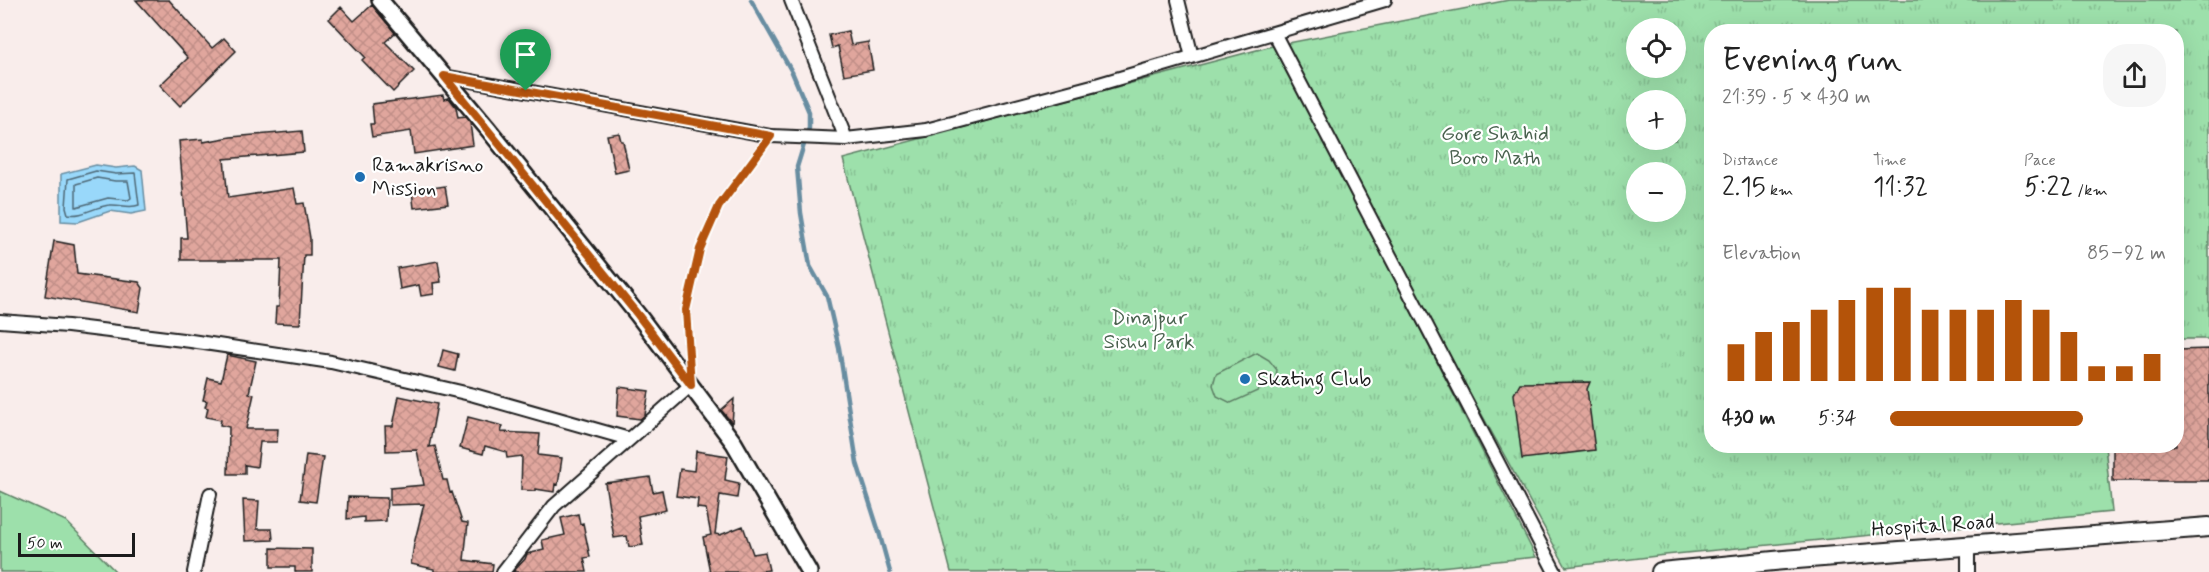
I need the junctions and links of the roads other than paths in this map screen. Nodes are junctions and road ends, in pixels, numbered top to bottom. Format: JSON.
{"nodes":[{"id":1,"x":380,"y":0,"type":"edge"},
{"id":2,"x":791,"y":0,"type":"edge"},
{"id":3,"x":1178,"y":0,"type":"edge"},
{"id":4,"x":1385,"y":0,"type":"edge"},
{"id":5,"x":1274,"y":33,"type":"junction"},
{"id":6,"x":1192,"y":57,"type":"junction"},
{"id":7,"x":444,"y":76,"type":"junction"},
{"id":8,"x":846,"y":140,"type":"junction"},
{"id":9,"x":0,"y":321,"type":"edge"},
{"id":10,"x":691,"y":385,"type":"junction"},
{"id":11,"x":629,"y":439,"type":"junction"},
{"id":12,"x":210,"y":494,"type":"dead end"},
{"id":13,"x":2209,"y":527,"type":"edge"},
{"id":14,"x":1968,"y":547,"type":"junction"},
{"id":15,"x":1784,"y":566,"type":"edge"},
{"id":16,"x":194,"y":572,"type":"edge"},
{"id":17,"x":503,"y":572,"type":"edge"},
{"id":18,"x":809,"y":572,"type":"edge"},
{"id":19,"x":1555,"y":572,"type":"edge"},
{"id":20,"x":1661,"y":572,"type":"edge"},
{"id":21,"x":1968,"y":572,"type":"edge"}],
"edges":[{"from":1,"to":7,"type":"street"},
{"from":2,"to":8,"type":"street"},
{"from":3,"to":6,"type":"street"},
{"from":4,"to":5,"type":"street"},
{"from":5,"to":6,"type":"street"},
{"from":5,"to":19,"type":"street"},
{"from":6,"to":8,"type":"street"},
{"from":7,"to":8,"type":"street"},
{"from":7,"to":10,"type":"street"},
{"from":9,"to":11,"type":"street"},
{"from":10,"to":11,"type":"street"},
{"from":10,"to":18,"type":"street"},
{"from":11,"to":17,"type":"street"},
{"from":12,"to":16,"type":"street"},
{"from":13,"to":14,"type":"main road","name":"Hospital Road"},
{"from":14,"to":15,"type":"main road","name":"Hospital Road"},
{"from":14,"to":21,"type":"street"},
{"from":15,"to":20,"type":"main road","name":"Hospital Road"}]}
